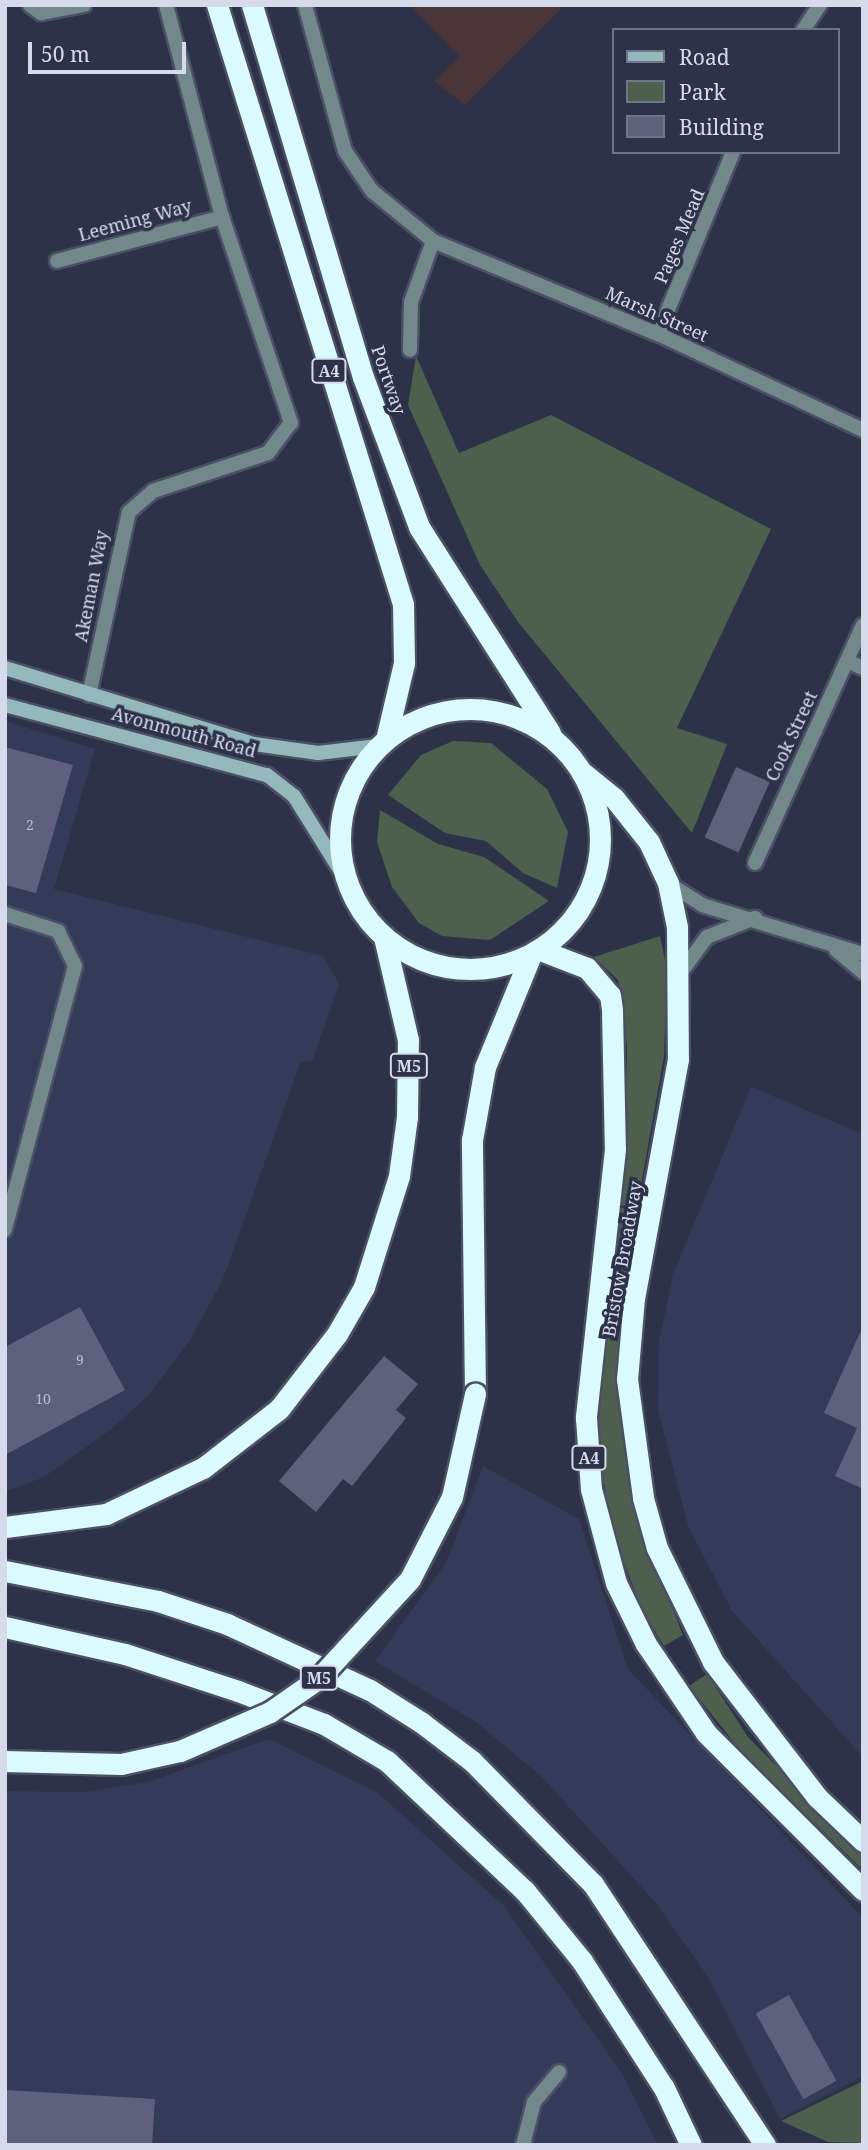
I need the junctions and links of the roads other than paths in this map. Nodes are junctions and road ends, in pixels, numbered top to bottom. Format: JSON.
{"nodes":[{"id":1,"x":30,"y":5,"type":"edge"},
{"id":2,"x":84,"y":5,"type":"edge"},
{"id":3,"x":166,"y":5,"type":"edge"},
{"id":4,"x":217,"y":5,"type":"edge"},
{"id":5,"x":252,"y":5,"type":"edge"},
{"id":6,"x":305,"y":5,"type":"edge"},
{"id":7,"x":820,"y":5,"type":"edge"},
{"id":8,"x":804,"y":28,"type":"edge"},
{"id":9,"x":732,"y":154,"type":"edge"},
{"id":10,"x":222,"y":216,"type":"junction"},
{"id":11,"x":433,"y":241,"type":"junction"},
{"id":12,"x":57,"y":261,"type":"dead end"},
{"id":13,"x":658,"y":334,"type":"junction"},
{"id":14,"x":410,"y":350,"type":"dead end"},
{"id":15,"x":863,"y":430,"type":"edge"},
{"id":16,"x":863,"y":625,"type":"edge"},
{"id":17,"x":847,"y":661,"type":"junction"},
{"id":18,"x":5,"y":668,"type":"edge"},
{"id":19,"x":863,"y":668,"type":"edge"},
{"id":20,"x":89,"y":695,"type":"junction"},
{"id":21,"x":5,"y":705,"type":"edge"},
{"id":22,"x":552,"y":738,"type":"junction"},
{"id":23,"x":382,"y":743,"type":"junction"},
{"id":24,"x":583,"y":773,"type":"junction"},
{"id":25,"x":755,"y":863,"type":"dead end"},
{"id":26,"x":345,"y":878,"type":"junction"},
{"id":27,"x":668,"y":883,"type":"junction"},
{"id":28,"x":5,"y":914,"type":"edge"},
{"id":29,"x":757,"y":918,"type":"junction"},
{"id":30,"x":384,"y":937,"type":"junction"},
{"id":31,"x":836,"y":950,"type":"junction"},
{"id":32,"x":536,"y":952,"type":"junction"},
{"id":33,"x":863,"y":954,"type":"edge"},
{"id":34,"x":681,"y":972,"type":"junction"},
{"id":35,"x":863,"y":974,"type":"edge"},
{"id":36,"x":5,"y":1230,"type":"edge"},
{"id":37,"x":5,"y":1527,"type":"edge"},
{"id":38,"x":5,"y":1571,"type":"edge"},
{"id":39,"x":5,"y":1627,"type":"edge"},
{"id":40,"x":5,"y":1761,"type":"edge"},
{"id":41,"x":863,"y":1841,"type":"edge"},
{"id":42,"x":863,"y":1890,"type":"edge"},
{"id":43,"x":559,"y":2072,"type":"dead end"},
{"id":44,"x":523,"y":2145,"type":"edge"},
{"id":45,"x":691,"y":2145,"type":"edge"},
{"id":46,"x":765,"y":2145,"type":"edge"}],
"edges":[{"from":1,"to":2,"type":"street"},
{"from":3,"to":10,"type":"street"},
{"from":4,"to":23,"type":"highway","number":"A4"},
{"from":5,"to":22,"type":"highway","name":"Portway","number":"A4"},
{"from":6,"to":11,"type":"street"},
{"from":7,"to":8,"type":"street"},
{"from":9,"to":13,"type":"street","name":"Pages Mead"},
{"from":10,"to":12,"type":"street","name":"Leeming Way"},
{"from":10,"to":20,"type":"street","name":"Akeman Way"},
{"from":11,"to":13,"type":"street","name":"Marsh Street"},
{"from":11,"to":14,"type":"street","name":"Portway"},
{"from":13,"to":15,"type":"street","name":"Marsh Street"},
{"from":16,"to":17,"type":"street","name":"Cook Street"},
{"from":17,"to":19,"type":"street"},
{"from":17,"to":25,"type":"street","name":"Cook Street"},
{"from":18,"to":20,"type":"main road","name":"Avonmouth Road"},
{"from":20,"to":23,"type":"main road","name":"Avonmouth Road"},
{"from":21,"to":26,"type":"main road","name":"Avonmouth Road"},
{"from":22,"to":23,"type":"highway"},
{"from":22,"to":24,"type":"highway","name":"Bristow Broadway"},
{"from":23,"to":26,"type":"highway"},
{"from":24,"to":27,"type":"highway","name":"Bristow Broadway","number":"A4"},
{"from":24,"to":32,"type":"highway"},
{"from":26,"to":30,"type":"highway"},
{"from":27,"to":29,"type":"street"},
{"from":27,"to":34,"type":"highway","name":"Bristow Broadway","number":"A4"},
{"from":28,"to":36,"type":"street"},
{"from":29,"to":31,"type":"street"},
{"from":29,"to":34,"type":"street"},
{"from":30,"to":32,"type":"highway"},
{"from":30,"to":37,"type":"highway","number":"M5"},
{"from":31,"to":33,"type":"street"},
{"from":31,"to":35,"type":"street"},
{"from":32,"to":40,"type":"highway","number":"M5","bridge":true},
{"from":32,"to":42,"type":"highway","name":"Bristow Broadway","number":"A4"},
{"from":34,"to":41,"type":"highway","name":"Bristow Broadway","number":"A4"},
{"from":38,"to":46,"type":"highway","number":"M5"},
{"from":39,"to":45,"type":"highway","number":"M5"},
{"from":43,"to":44,"type":"street"}]}
